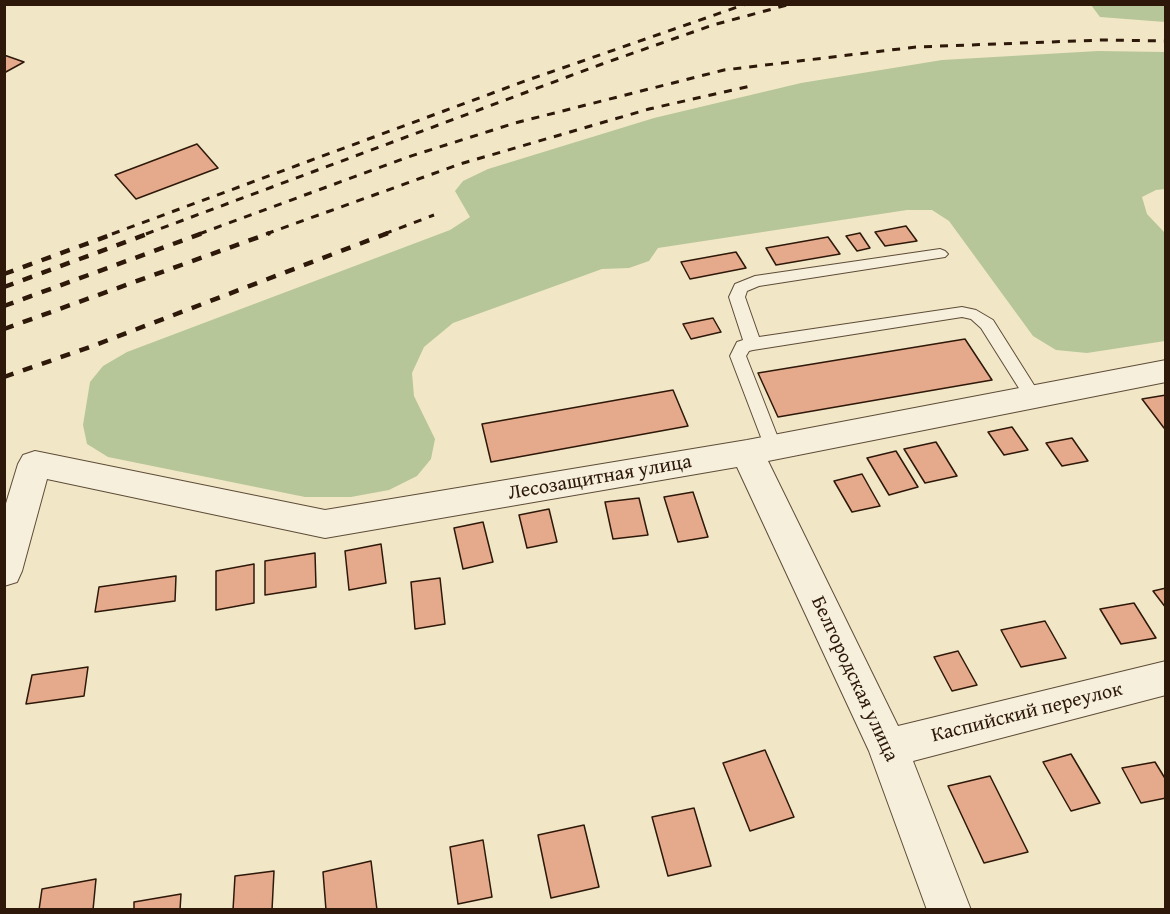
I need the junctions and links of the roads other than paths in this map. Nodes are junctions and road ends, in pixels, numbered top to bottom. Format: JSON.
{"nodes":[{"id":1,"x":939,"y":254,"type":"dead end"},
{"id":2,"x":753,"y":344,"type":"junction"},
{"id":3,"x":1166,"y":371,"type":"edge"},
{"id":4,"x":1033,"y":397,"type":"junction"},
{"id":5,"x":760,"y":450,"type":"junction"},
{"id":6,"x":4,"y":571,"type":"edge"},
{"id":7,"x":1166,"y":678,"type":"edge"},
{"id":8,"x":888,"y":748,"type":"junction"},
{"id":9,"x":949,"y":909,"type":"edge"}],
"edges":[{"from":1,"to":2,"type":"lane"},
{"from":2,"to":4,"type":"lane"},
{"from":2,"to":5,"type":"lane"},
{"from":3,"to":4,"type":"street","name":"Лесозащитная улица"},
{"from":4,"to":5,"type":"street","name":"Лесозащитная улица"},
{"from":5,"to":6,"type":"street","name":"Лесозащитная улица"},
{"from":5,"to":8,"type":"street","name":"Белгородская улица"},
{"from":7,"to":8,"type":"street","name":"Каспийский переулок"},
{"from":8,"to":9,"type":"street","name":"Белгородская улица"}]}
